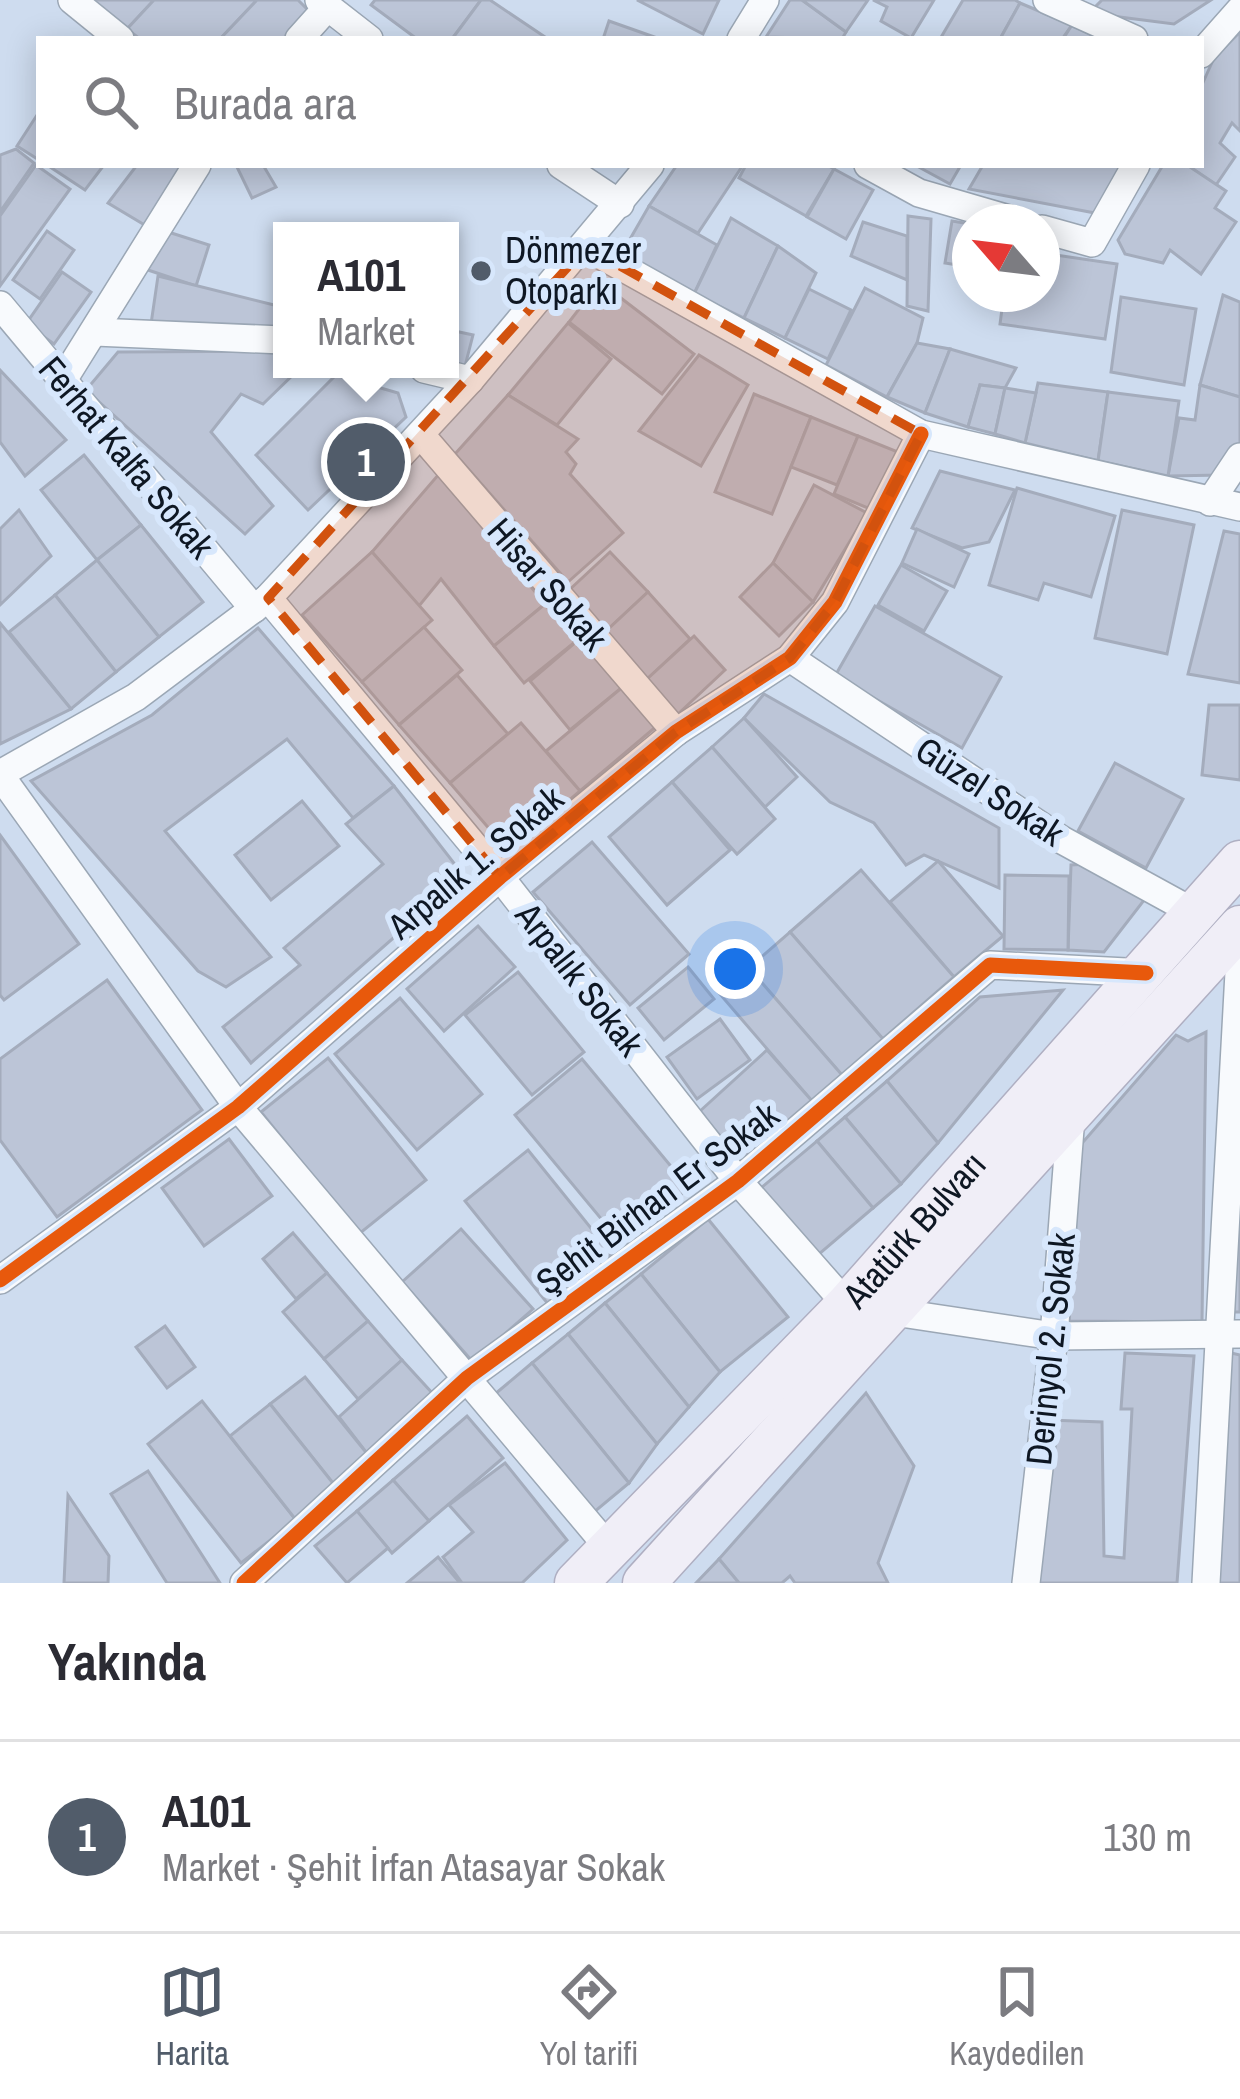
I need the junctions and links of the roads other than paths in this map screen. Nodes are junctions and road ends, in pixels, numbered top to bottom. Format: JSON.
{"nodes":[{"id":1,"x":72,"y":0,"type":"edge"},
{"id":2,"x":765,"y":0,"type":"edge"},
{"id":3,"x":1047,"y":0,"type":"edge"},
{"id":4,"x":322,"y":5,"type":"edge"},
{"id":5,"x":1240,"y":10,"type":"edge"},
{"id":6,"x":116,"y":36,"type":"edge"},
{"id":7,"x":301,"y":36,"type":"edge"},
{"id":8,"x":365,"y":36,"type":"edge"},
{"id":9,"x":743,"y":36,"type":"edge"},
{"id":10,"x":1127,"y":36,"type":"edge"},
{"id":11,"x":1204,"y":51,"type":"edge"},
{"id":12,"x":195,"y":168,"type":"edge"},
{"id":13,"x":566,"y":168,"type":"edge"},
{"id":14,"x":648,"y":168,"type":"edge"},
{"id":15,"x":874,"y":168,"type":"edge"},
{"id":16,"x":1134,"y":168,"type":"edge"},
{"id":17,"x":620,"y":204,"type":"junction"},
{"id":18,"x":958,"y":204,"type":"edge"},
{"id":19,"x":1060,"y":234,"type":"edge"},
{"id":20,"x":586,"y":248,"type":"junction"},
{"id":21,"x":0,"y":305,"type":"edge"},
{"id":22,"x":95,"y":332,"type":"junction"},
{"id":23,"x":273,"y":340,"type":"edge"},
{"id":24,"x":459,"y":377,"type":"edge"},
{"id":25,"x":62,"y":380,"type":"junction"},
{"id":26,"x":470,"y":380,"type":"junction"},
{"id":27,"x":922,"y":434,"type":"junction"},
{"id":28,"x":421,"y":435,"type":"junction"},
{"id":29,"x":1240,"y":457,"type":"edge"},
{"id":30,"x":1210,"y":502,"type":"junction"},
{"id":31,"x":1240,"y":507,"type":"edge"},
{"id":32,"x":261,"y":604,"type":"junction"},
{"id":33,"x":790,"y":658,"type":"junction"},
{"id":34,"x":676,"y":732,"type":"junction"},
{"id":35,"x":0,"y":775,"type":"edge"},
{"id":36,"x":1240,"y":862,"type":"edge"},
{"id":37,"x":500,"y":877,"type":"junction"},
{"id":38,"x":1197,"y":914,"type":"junction"},
{"id":39,"x":1240,"y":939,"type":"edge"},
{"id":40,"x":1146,"y":973,"type":"junction"},
{"id":41,"x":238,"y":1106,"type":"junction"},
{"id":42,"x":1071,"y":1116,"type":"junction"},
{"id":43,"x":738,"y":1181,"type":"junction"},
{"id":44,"x":0,"y":1280,"type":"edge"},
{"id":45,"x":848,"y":1305,"type":"junction"},
{"id":46,"x":894,"y":1312,"type":"junction"},
{"id":47,"x":1228,"y":1334,"type":"edge"},
{"id":48,"x":1054,"y":1336,"type":"junction"},
{"id":49,"x":467,"y":1378,"type":"junction"},
{"id":50,"x":609,"y":1548,"type":"junction"},
{"id":51,"x":244,"y":1583,"type":"edge"},
{"id":52,"x":576,"y":1583,"type":"edge"},
{"id":53,"x":644,"y":1583,"type":"edge"},
{"id":54,"x":1026,"y":1583,"type":"edge"},
{"id":55,"x":1206,"y":1583,"type":"edge"}],
"edges":[{"from":1,"to":6,"type":"street"},
{"from":2,"to":9,"type":"street"},
{"from":3,"to":10,"type":"street"},
{"from":4,"to":7,"type":"street"},
{"from":4,"to":8,"type":"street"},
{"from":5,"to":11,"type":"street"},
{"from":12,"to":22,"type":"street"},
{"from":13,"to":17,"type":"street"},
{"from":14,"to":17,"type":"street"},
{"from":15,"to":18,"type":"street"},
{"from":16,"to":19,"type":"street"},
{"from":17,"to":20,"type":"street"},
{"from":20,"to":26,"type":"street"},
{"from":20,"to":27,"type":"street"},
{"from":21,"to":25,"type":"street","name":"Ferhat Kalfa Sokak"},
{"from":22,"to":23,"type":"street"},
{"from":22,"to":25,"type":"street"},
{"from":24,"to":26,"type":"street"},
{"from":25,"to":32,"type":"street","name":"Ferhat Kalfa Sokak"},
{"from":26,"to":28,"type":"street"},
{"from":27,"to":30,"type":"street"},
{"from":27,"to":33,"type":"street","name":"Arpalık 1. Sokak"},
{"from":28,"to":32,"type":"street"},
{"from":28,"to":34,"type":"street","name":"Hisar Sokak"},
{"from":29,"to":30,"type":"street"},
{"from":30,"to":31,"type":"street"},
{"from":32,"to":35,"type":"street"},
{"from":32,"to":37,"type":"street","name":"Arpalık Sokak"},
{"from":33,"to":34,"type":"street","name":"Arpalık 1. Sokak"},
{"from":33,"to":38,"type":"street","name":"Güzel Sokak"},
{"from":34,"to":37,"type":"street","name":"Arpalık 1. Sokak"},
{"from":35,"to":41,"type":"street"},
{"from":36,"to":38,"type":"main road","name":"Atatürk Bulvarı"},
{"from":37,"to":41,"type":"street","name":"Arpalık 1. Sokak"},
{"from":37,"to":43,"type":"street","name":"Arpalık Sokak"},
{"from":38,"to":40,"type":"main road","name":"Atatürk Bulvarı"},
{"from":39,"to":42,"type":"main road","name":"Atatürk Bulvarı"},
{"from":39,"to":47,"type":"street"},
{"from":40,"to":43,"type":"street","name":"Şehit Birhan Er Sokak"},
{"from":40,"to":45,"type":"main road","name":"Atatürk Bulvarı"},
{"from":41,"to":44,"type":"street","name":"Arpalık 1. Sokak"},
{"from":41,"to":49,"type":"street"},
{"from":42,"to":46,"type":"main road","name":"Atatürk Bulvarı"},
{"from":42,"to":48,"type":"street","name":"Derinyol 2. Sokak"},
{"from":43,"to":45,"type":"street","name":"Arpalık Sokak"},
{"from":43,"to":49,"type":"street","name":"Şehit Birhan Er Sokak"},
{"from":45,"to":50,"type":"main road","name":"Atatürk Bulvarı"},
{"from":46,"to":48,"type":"street"},
{"from":46,"to":53,"type":"main road","name":"Atatürk Bulvarı"},
{"from":47,"to":48,"type":"street"},
{"from":47,"to":55,"type":"street"},
{"from":48,"to":54,"type":"street","name":"Derinyol 2. Sokak"},
{"from":49,"to":50,"type":"street"},
{"from":49,"to":51,"type":"street","name":"Şehit Birhan Er Sokak"},
{"from":50,"to":52,"type":"main road","name":"Atatürk Bulvarı"}]}
